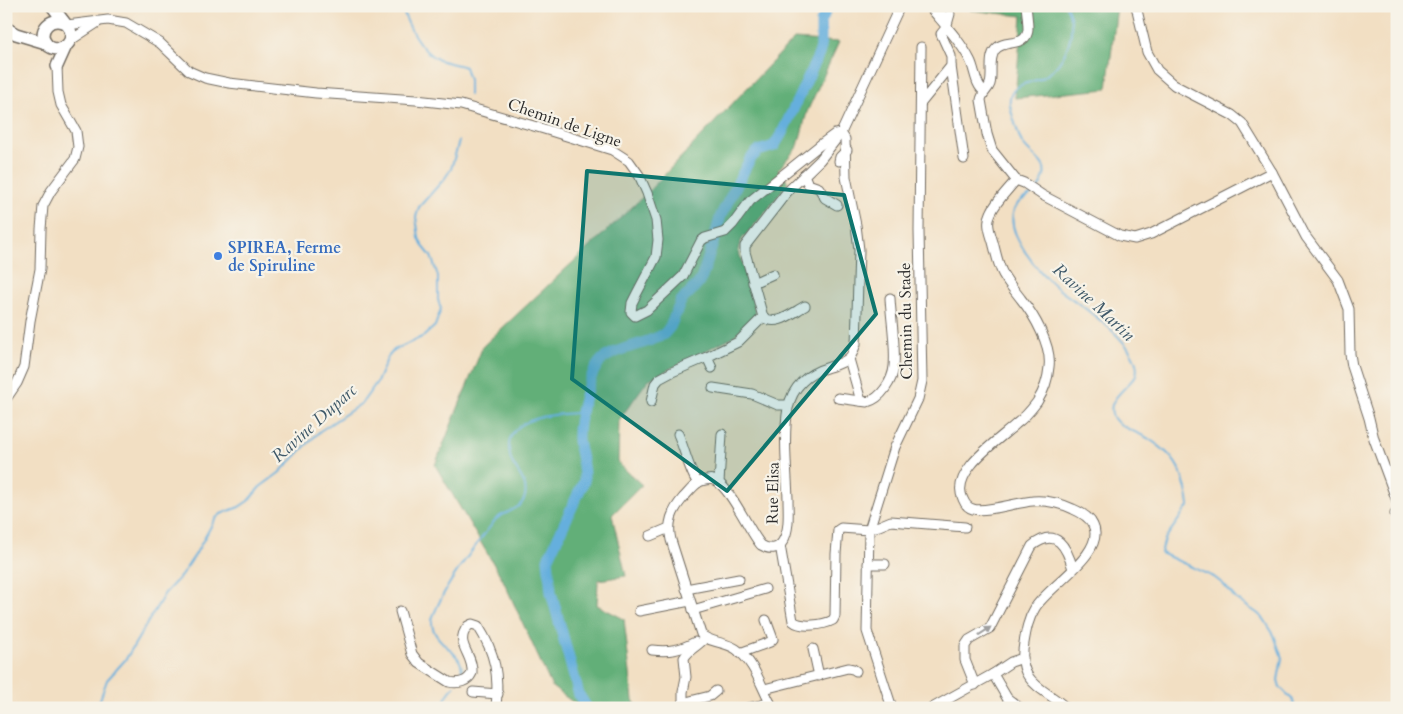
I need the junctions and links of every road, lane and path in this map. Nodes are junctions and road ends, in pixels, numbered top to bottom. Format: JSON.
{"nodes":[{"id":1,"x":46,"y":6,"type":"edge"},
{"id":2,"x":52,"y":6,"type":"edge"},
{"id":3,"x":900,"y":6,"type":"edge"},
{"id":4,"x":929,"y":6,"type":"edge"},
{"id":5,"x":940,"y":6,"type":"edge"},
{"id":6,"x":1026,"y":6,"type":"edge"},
{"id":7,"x":1136,"y":6,"type":"edge"},
{"id":8,"x":950,"y":14,"type":"dead end"},
{"id":9,"x":100,"y":21,"type":"junction"},
{"id":10,"x":66,"y":24,"type":"junction"},
{"id":11,"x":945,"y":26,"type":"junction"},
{"id":12,"x":47,"y":27,"type":"junction"},
{"id":13,"x":6,"y":28,"type":"edge"},
{"id":14,"x":21,"y":35,"type":"junction"},
{"id":15,"x":68,"y":43,"type":"junction"},
{"id":16,"x":49,"y":45,"type":"junction"},
{"id":17,"x":920,"y":47,"type":"dead end"},
{"id":18,"x":57,"y":66,"type":"junction"},
{"id":19,"x":951,"y":66,"type":"junction"},
{"id":20,"x":984,"y":91,"type":"junction"},
{"id":21,"x":921,"y":103,"type":"junction"},
{"id":22,"x":841,"y":133,"type":"junction"},
{"id":23,"x":847,"y":150,"type":"junction"},
{"id":24,"x":964,"y":159,"type":"dead end"},
{"id":25,"x":839,"y":161,"type":"dead end"},
{"id":26,"x":1272,"y":172,"type":"junction"},
{"id":27,"x":804,"y":175,"type":"junction"},
{"id":28,"x":1016,"y":180,"type":"junction"},
{"id":29,"x":837,"y":205,"type":"dead end"},
{"id":30,"x":773,"y":274,"type":"dead end"},
{"id":31,"x":753,"y":283,"type":"junction"},
{"id":32,"x":890,"y":298,"type":"dead end"},
{"id":33,"x":805,"y":306,"type":"dead end"},
{"id":34,"x":763,"y":317,"type":"junction"},
{"id":35,"x":707,"y":357,"type":"junction"},
{"id":36,"x":849,"y":358,"type":"junction"},
{"id":37,"x":712,"y":368,"type":"dead end"},
{"id":38,"x":713,"y":388,"type":"dead end"},
{"id":39,"x":838,"y":398,"type":"dead end"},
{"id":40,"x":6,"y":399,"type":"edge"},
{"id":41,"x":861,"y":401,"type":"junction"},
{"id":42,"x":651,"y":402,"type":"dead end"},
{"id":43,"x":789,"y":405,"type":"junction"},
{"id":44,"x":678,"y":434,"type":"dead end"},
{"id":45,"x":722,"y":434,"type":"dead end"},
{"id":46,"x":698,"y":483,"type":"junction"},
{"id":47,"x":719,"y":483,"type":"junction"},
{"id":48,"x":1397,"y":501,"type":"edge"},
{"id":49,"x":669,"y":528,"type":"junction"},
{"id":50,"x":965,"y":528,"type":"dead end"},
{"id":51,"x":869,"y":529,"type":"junction"},
{"id":52,"x":650,"y":536,"type":"dead end"},
{"id":53,"x":780,"y":545,"type":"junction"},
{"id":54,"x":868,"y":564,"type":"junction"},
{"id":55,"x":885,"y":564,"type":"dead end"},
{"id":56,"x":1073,"y":569,"type":"junction"},
{"id":57,"x":739,"y":579,"type":"dead end"},
{"id":58,"x":686,"y":589,"type":"junction"},
{"id":59,"x":765,"y":589,"type":"dead end"},
{"id":60,"x":691,"y":606,"type":"junction"},
{"id":61,"x":400,"y":610,"type":"dead end"},
{"id":62,"x":639,"y":611,"type":"dead end"},
{"id":63,"x":766,"y":620,"type":"dead end"},
{"id":64,"x":704,"y":639,"type":"junction"},
{"id":65,"x":813,"y":649,"type":"dead end"},
{"id":66,"x":652,"y":650,"type":"dead end"},
{"id":67,"x":740,"y":653,"type":"junction"},
{"id":68,"x":1023,"y":658,"type":"junction"},
{"id":69,"x":856,"y":671,"type":"dead end"},
{"id":70,"x":993,"y":674,"type":"junction"},
{"id":71,"x":819,"y":676,"type":"junction"},
{"id":72,"x":975,"y":685,"type":"junction"},
{"id":73,"x":764,"y":689,"type":"junction"},
{"id":74,"x":716,"y":691,"type":"dead end"},
{"id":75,"x":473,"y":692,"type":"dead end"},
{"id":76,"x":498,"y":694,"type":"junction"},
{"id":77,"x":682,"y":706,"type":"edge"},
{"id":78,"x":770,"y":706,"type":"edge"},
{"id":79,"x":496,"y":708,"type":"edge"},
{"id":80,"x":747,"y":708,"type":"edge"},
{"id":81,"x":892,"y":708,"type":"edge"},
{"id":82,"x":932,"y":708,"type":"edge"},
{"id":83,"x":1020,"y":708,"type":"edge"},
{"id":84,"x":1066,"y":708,"type":"edge"}],
"edges":[{"from":1,"to":12,"type":"main road"},
{"from":2,"to":10,"type":"main road"},
{"from":3,"to":22,"type":"street"},
{"from":4,"to":11,"type":"street"},
{"from":5,"to":11,"type":"street"},
{"from":6,"to":20,"type":"street"},
{"from":7,"to":26,"type":"street"},
{"from":8,"to":11,"type":"street"},
{"from":9,"to":10,"type":"street"},
{"from":9,"to":15,"type":"street"},
{"from":9,"to":22,"type":"street","name":"Chemin de Ligne"},
{"from":10,"to":12,"type":"main road"},
{"from":10,"to":15,"type":"main road"},
{"from":11,"to":19,"type":"street"},
{"from":11,"to":20,"type":"street"},
{"from":12,"to":14,"type":"main road"},
{"from":12,"to":16,"type":"main road"},
{"from":13,"to":14,"type":"main road"},
{"from":14,"to":16,"type":"main road"},
{"from":15,"to":16,"type":"main road"},
{"from":15,"to":18,"type":"main road"},
{"from":16,"to":18,"type":"main road"},
{"from":17,"to":21,"type":"street","name":"Chemin du Stade"},
{"from":18,"to":40,"type":"street"},
{"from":19,"to":21,"type":"street"},
{"from":19,"to":24,"type":"street"},
{"from":20,"to":28,"type":"street"},
{"from":21,"to":51,"type":"street","name":"Chemin du Stade"},
{"from":22,"to":23,"type":"street"},
{"from":22,"to":27,"type":"street"},
{"from":23,"to":25,"type":"street"},
{"from":23,"to":36,"type":"street"},
{"from":26,"to":28,"type":"street"},
{"from":26,"to":48,"type":"street"},
{"from":27,"to":29,"type":"street"},
{"from":27,"to":31,"type":"street"},
{"from":28,"to":56,"type":"street"},
{"from":30,"to":31,"type":"street"},
{"from":31,"to":34,"type":"street"},
{"from":32,"to":41,"type":"street"},
{"from":33,"to":34,"type":"street"},
{"from":34,"to":35,"type":"street"},
{"from":35,"to":37,"type":"street"},
{"from":35,"to":42,"type":"street"},
{"from":36,"to":41,"type":"street"},
{"from":36,"to":43,"type":"street","name":"Rue Elisa"},
{"from":38,"to":43,"type":"street"},
{"from":39,"to":41,"type":"street"},
{"from":43,"to":53,"type":"street","name":"Rue Elisa"},
{"from":44,"to":46,"type":"street"},
{"from":45,"to":47,"type":"street"},
{"from":46,"to":47,"type":"street"},
{"from":46,"to":49,"type":"street"},
{"from":47,"to":53,"type":"street","name":"Rue Elisa"},
{"from":49,"to":52,"type":"street"},
{"from":49,"to":58,"type":"street"},
{"from":50,"to":51,"type":"street"},
{"from":51,"to":53,"type":"street"},
{"from":51,"to":54,"type":"street","name":"Chemin du Stade"},
{"from":54,"to":55,"type":"street"},
{"from":54,"to":81,"type":"street","name":"Chemin du Stade"},
{"from":56,"to":68,"type":"street"},
{"from":72,"to":56,"type":"street","one_way":true},
{"from":57,"to":58,"type":"street"},
{"from":58,"to":60,"type":"street"},
{"from":59,"to":60,"type":"street"},
{"from":60,"to":62,"type":"street"},
{"from":60,"to":64,"type":"street"},
{"from":61,"to":76,"type":"street"},
{"from":63,"to":67,"type":"street"},
{"from":64,"to":66,"type":"street"},
{"from":64,"to":67,"type":"street"},
{"from":64,"to":77,"type":"street"},
{"from":65,"to":71,"type":"street"},
{"from":67,"to":73,"type":"street"},
{"from":68,"to":70,"type":"street"},
{"from":68,"to":84,"type":"street"},
{"from":69,"to":71,"type":"street"},
{"from":70,"to":72,"type":"street"},
{"from":70,"to":83,"type":"street"},
{"from":71,"to":73,"type":"street"},
{"from":72,"to":82,"type":"street"},
{"from":73,"to":78,"type":"street"},
{"from":74,"to":77,"type":"street"},
{"from":75,"to":76,"type":"street"},
{"from":76,"to":79,"type":"street"},
{"from":78,"to":80,"type":"street"}]}
